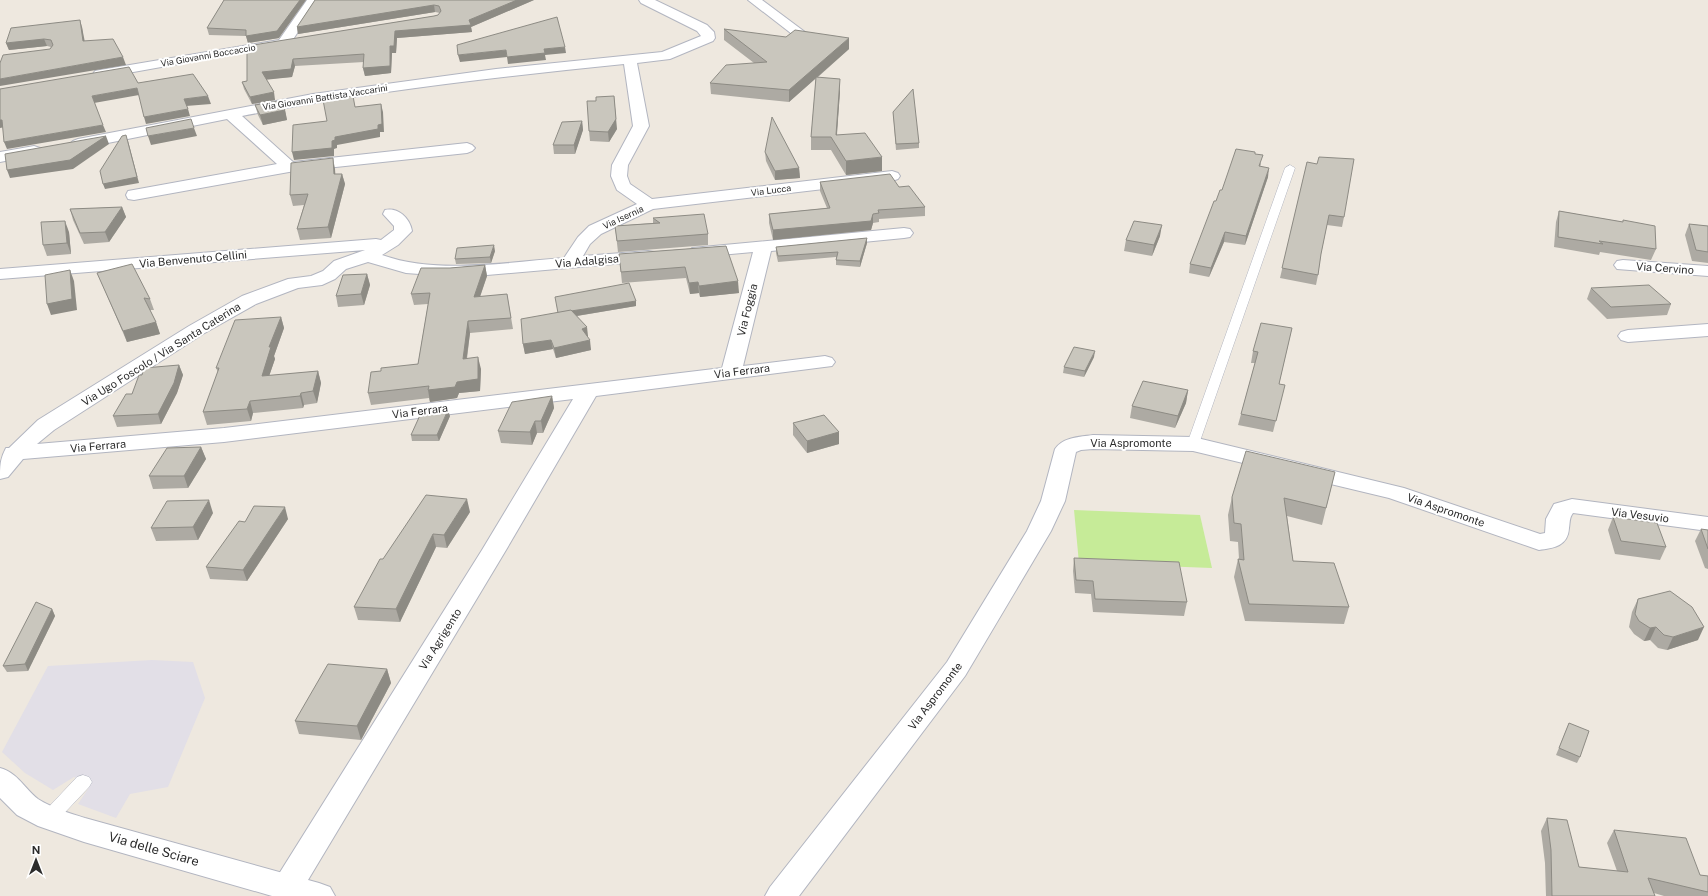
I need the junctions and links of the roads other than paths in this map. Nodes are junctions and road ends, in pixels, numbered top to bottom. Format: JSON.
{"nodes":[{"id":1,"x":313,"y":0,"type":"edge"},
{"id":2,"x":645,"y":0,"type":"edge"},
{"id":3,"x":754,"y":0,"type":"edge"},
{"id":4,"x":806,"y":38,"type":"edge"},
{"id":5,"x":301,"y":39,"type":"edge"},
{"id":6,"x":285,"y":41,"type":"junction"},
{"id":7,"x":630,"y":60,"type":"junction"},
{"id":8,"x":84,"y":77,"type":"edge"},
{"id":9,"x":230,"y":114,"type":"junction"},
{"id":10,"x":62,"y":146,"type":"edge"},
{"id":11,"x":466,"y":148,"type":"dead end"},
{"id":12,"x":47,"y":149,"type":"edge"},
{"id":13,"x":0,"y":157,"type":"edge"},
{"id":14,"x":289,"y":167,"type":"junction"},
{"id":15,"x":1290,"y":168,"type":"dead end"},
{"id":16,"x":892,"y":176,"type":"edge"},
{"id":17,"x":134,"y":195,"type":"dead end"},
{"id":18,"x":649,"y":204,"type":"junction"},
{"id":19,"x":391,"y":214,"type":"dead end"},
{"id":20,"x":904,"y":233,"type":"dead end"},
{"id":21,"x":386,"y":245,"type":"junction"},
{"id":22,"x":762,"y":247,"type":"junction"},
{"id":23,"x":368,"y":256,"type":"junction"},
{"id":24,"x":570,"y":263,"type":"junction"},
{"id":25,"x":1623,"y":265,"type":"dead end"},
{"id":26,"x":1708,"y":271,"type":"edge"},
{"id":27,"x":0,"y":274,"type":"edge"},
{"id":28,"x":1708,"y":330,"type":"edge"},
{"id":29,"x":1628,"y":336,"type":"dead end"},
{"id":30,"x":825,"y":362,"type":"dead end"},
{"id":31,"x":731,"y":372,"type":"junction"},
{"id":32,"x":589,"y":390,"type":"junction"},
{"id":33,"x":1193,"y":444,"type":"junction"},
{"id":34,"x":14,"y":453,"type":"junction"},
{"id":35,"x":0,"y":472,"type":"edge"},
{"id":36,"x":1572,"y":506,"type":"joint"},
{"id":37,"x":1708,"y":524,"type":"edge"},
{"id":38,"x":0,"y":779,"type":"edge"},
{"id":39,"x":83,"y":782,"type":"dead end"},
{"id":40,"x":49,"y":818,"type":"junction"},
{"id":41,"x":288,"y":886,"type":"junction"},
{"id":42,"x":320,"y":896,"type":"edge"},
{"id":43,"x":781,"y":896,"type":"edge"}],
"edges":[{"from":1,"to":6,"type":"street"},
{"from":2,"to":7,"type":"street","name":"Via Giovanni Battista Vaccarini"},
{"from":3,"to":4,"type":"street"},
{"from":5,"to":6,"type":"street","name":"Via Giovanni Boccaccio"},
{"from":6,"to":8,"type":"street","name":"Via Giovanni Boccaccio"},
{"from":7,"to":9,"type":"street","name":"Via Giovanni Battista Vaccarini"},
{"from":7,"to":18,"type":"street","name":"Via Isernia"},
{"from":9,"to":10,"type":"street","name":"Via Giovanni Battista Vaccarini"},
{"from":9,"to":14,"type":"street"},
{"from":11,"to":14,"type":"street"},
{"from":12,"to":13,"type":"street"},
{"from":14,"to":17,"type":"street"},
{"from":15,"to":33,"type":"lane"},
{"from":16,"to":18,"type":"street","name":"Via Lucca"},
{"from":18,"to":24,"type":"street","name":"Via Isernia"},
{"from":19,"to":21,"type":"street","name":"Via Ugo Foscolo / Via Santa Caterina"},
{"from":20,"to":22,"type":"street","name":"Via Adalgisa"},
{"from":21,"to":23,"type":"street","name":"Via Ugo Foscolo / Via Santa Caterina"},
{"from":21,"to":27,"type":"street","name":"Via Benvenuto Cellini"},
{"from":22,"to":24,"type":"street","name":"Via Adalgisa"},
{"from":22,"to":31,"type":"street","name":"Via Foggia"},
{"from":23,"to":24,"type":"street","name":"Via Adalgisa"},
{"from":23,"to":34,"type":"street","name":"Via Ugo Foscolo / Via Santa Caterina"},
{"from":25,"to":26,"type":"street","name":"Via Cervino"},
{"from":28,"to":29,"type":"street"},
{"from":30,"to":31,"type":"street","name":"Via Ferrara"},
{"from":31,"to":32,"type":"street","name":"Via Ferrara"},
{"from":32,"to":34,"type":"street","name":"Via Ferrara"},
{"from":32,"to":41,"type":"street","name":"Via Agrigento"},
{"from":33,"to":36,"type":"street","name":"Via Aspromonte"},
{"from":33,"to":43,"type":"street","name":"Via Aspromonte"},
{"from":34,"to":35,"type":"street","name":"Via Ugo Foscolo / Via Santa Caterina"},
{"from":36,"to":37,"type":"street","name":"Via Vesuvio"},
{"from":38,"to":40,"type":"street","name":"Via delle Sciare"},
{"from":39,"to":40,"type":"lane"},
{"from":40,"to":41,"type":"street","name":"Via delle Sciare"},
{"from":41,"to":42,"type":"street","name":"Via delle Sciare"}]}
